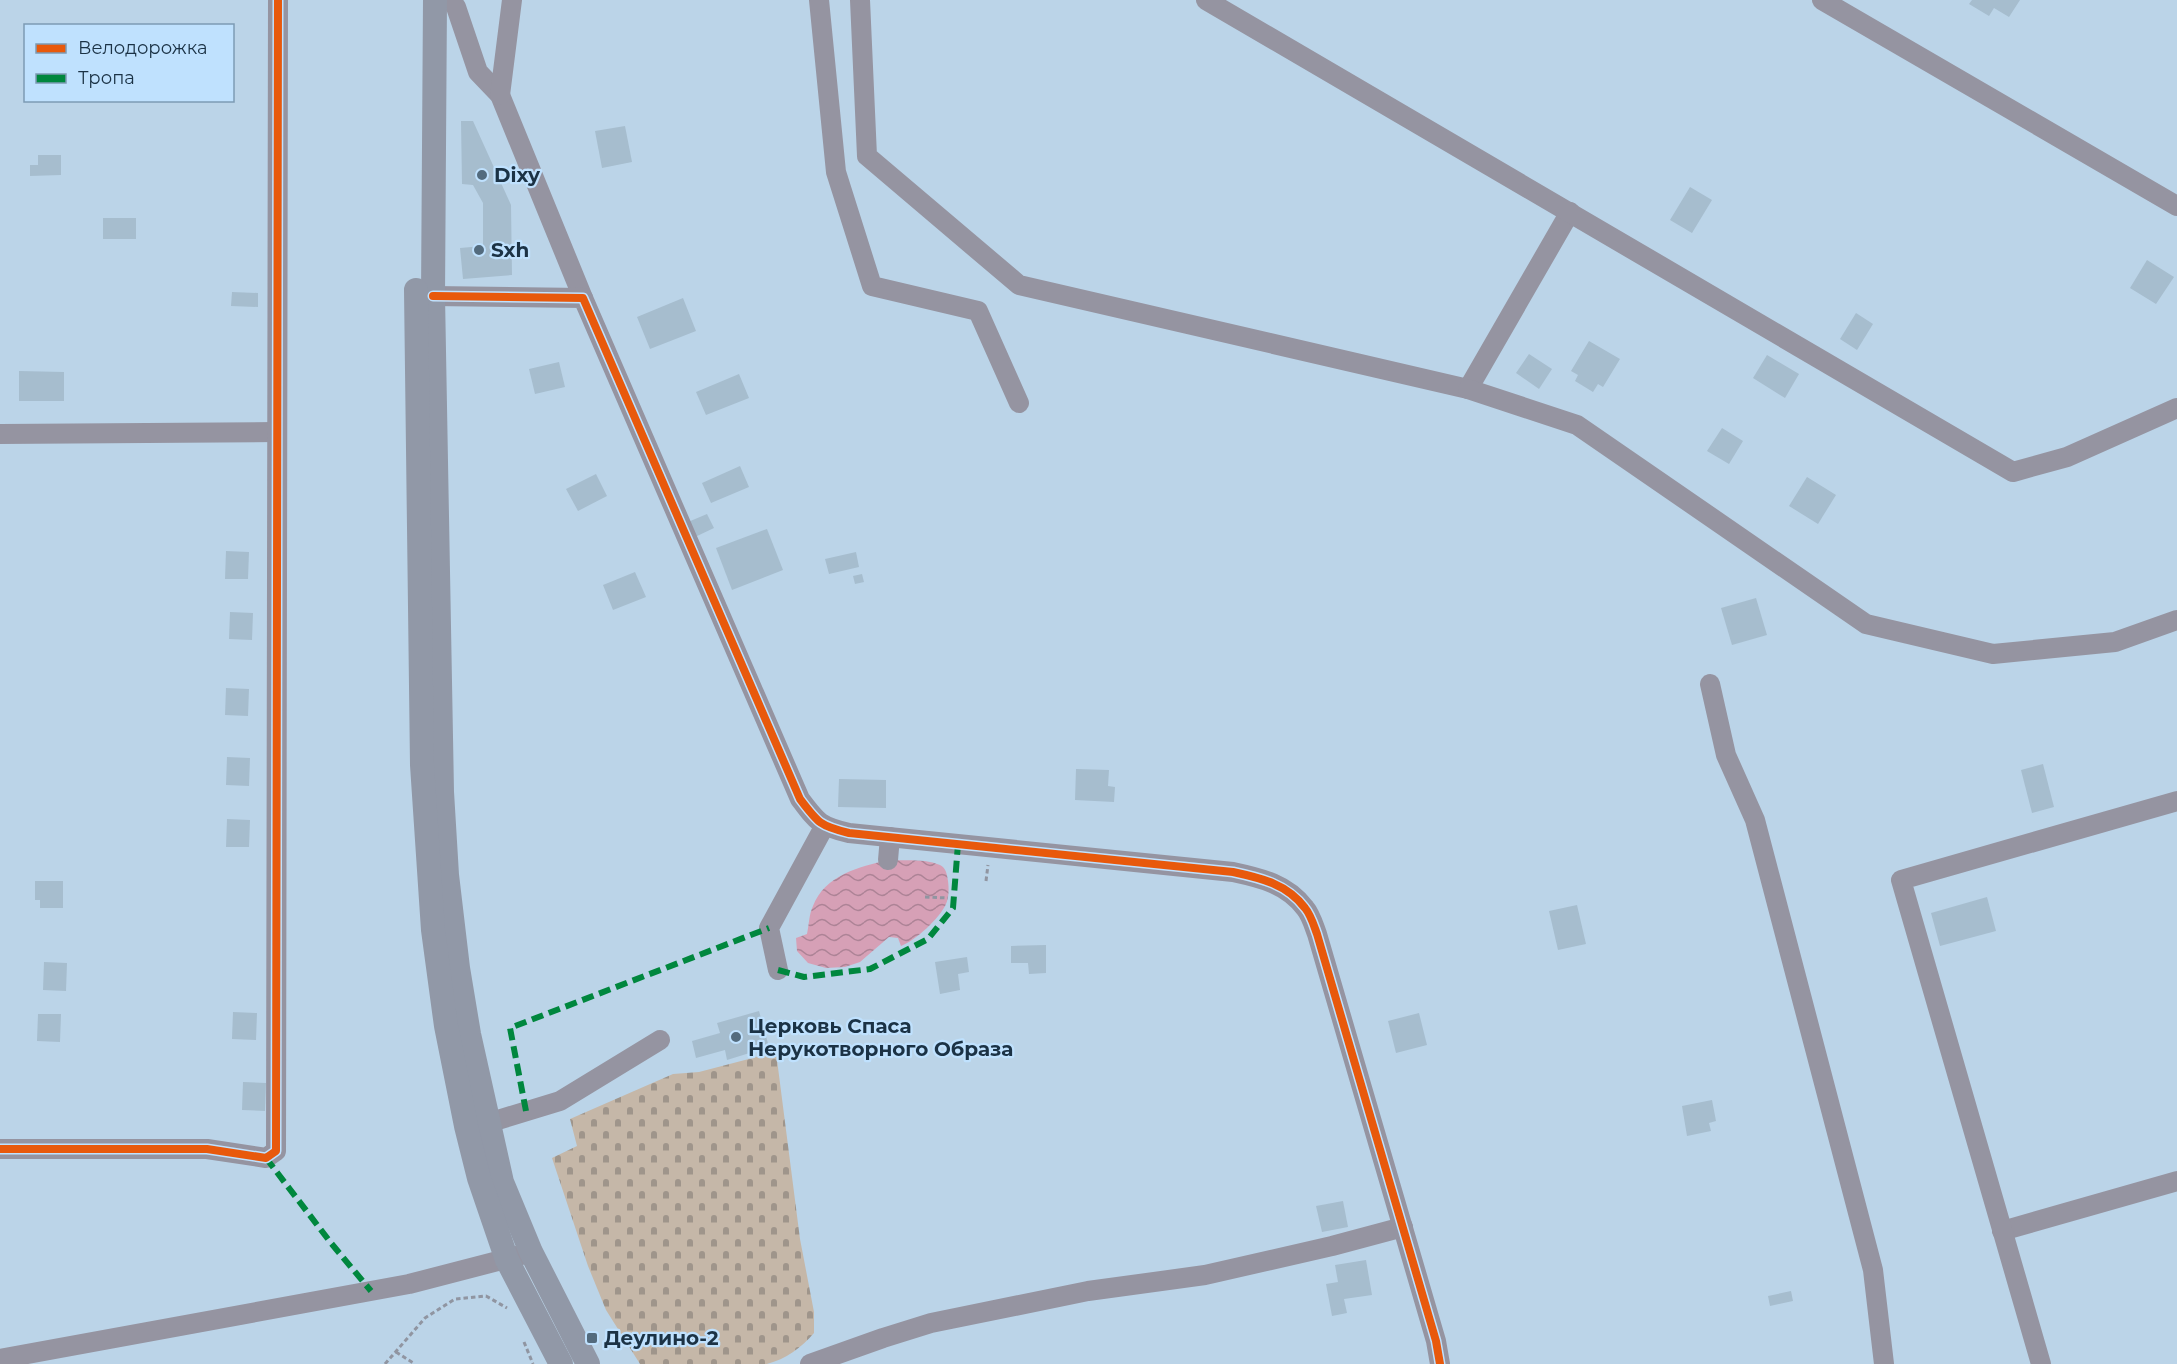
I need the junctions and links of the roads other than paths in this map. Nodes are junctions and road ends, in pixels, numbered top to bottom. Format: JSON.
{"nodes":[{"id":1,"x":278,"y":0,"type":"edge"},
{"id":2,"x":419,"y":0,"type":"edge"},
{"id":3,"x":435,"y":0,"type":"edge"},
{"id":4,"x":451,"y":0,"type":"edge"},
{"id":5,"x":512,"y":0,"type":"edge"},
{"id":6,"x":819,"y":0,"type":"edge"},
{"id":7,"x":860,"y":0,"type":"edge"},
{"id":8,"x":1206,"y":0,"type":"edge"},
{"id":9,"x":1822,"y":0,"type":"edge"},
{"id":10,"x":500,"y":95,"type":"junction"},
{"id":11,"x":2177,"y":207,"type":"edge"},
{"id":12,"x":1570,"y":212,"type":"junction"},
{"id":13,"x":433,"y":296,"type":"junction"},
{"id":14,"x":583,"y":298,"type":"junction"},
{"id":15,"x":1468,"y":389,"type":"junction"},
{"id":16,"x":1018,"y":403,"type":"dead end"},
{"id":17,"x":2177,"y":408,"type":"edge"},
{"id":18,"x":276,"y":432,"type":"junction"},
{"id":19,"x":0,"y":434,"type":"edge"},
{"id":20,"x":2177,"y":620,"type":"edge"},
{"id":21,"x":1710,"y":684,"type":"dead end"},
{"id":22,"x":2177,"y":801,"type":"edge"},
{"id":23,"x":824,"y":827,"type":"junction"},
{"id":24,"x":890,"y":837,"type":"junction"},
{"id":25,"x":888,"y":860,"type":"dead end"},
{"id":26,"x":777,"y":970,"type":"dead end"},
{"id":27,"x":660,"y":1040,"type":"dead end"},
{"id":28,"x":488,"y":1123,"type":"junction"},
{"id":29,"x":0,"y":1149,"type":"edge"},
{"id":30,"x":2177,"y":1181,"type":"edge"},
{"id":31,"x":1403,"y":1227,"type":"junction"},
{"id":32,"x":2002,"y":1231,"type":"junction"},
{"id":33,"x":531,"y":1252,"type":"junction"},
{"id":34,"x":507,"y":1260,"type":"junction"},
{"id":35,"x":0,"y":1359,"type":"edge"},
{"id":36,"x":561,"y":1364,"type":"edge"},
{"id":37,"x":588,"y":1364,"type":"edge"},
{"id":38,"x":810,"y":1364,"type":"edge"},
{"id":39,"x":1440,"y":1364,"type":"edge"},
{"id":40,"x":1884,"y":1364,"type":"edge"},
{"id":41,"x":2041,"y":1364,"type":"edge"}],
"edges":[{"from":1,"to":18,"type":"street"},
{"from":2,"to":34,"type":"main road"},
{"from":3,"to":13,"type":"main road"},
{"from":4,"to":10,"type":"street"},
{"from":5,"to":10,"type":"street"},
{"from":6,"to":16,"type":"street"},
{"from":7,"to":15,"type":"street"},
{"from":8,"to":12,"type":"street"},
{"from":9,"to":11,"type":"street"},
{"from":10,"to":14,"type":"street"},
{"from":12,"to":15,"type":"street"},
{"from":12,"to":17,"type":"street"},
{"from":13,"to":14,"type":"street"},
{"from":13,"to":28,"type":"main road"},
{"from":14,"to":23,"type":"street"},
{"from":15,"to":20,"type":"street"},
{"from":18,"to":19,"type":"street"},
{"from":18,"to":29,"type":"street"},
{"from":21,"to":40,"type":"street"},
{"from":22,"to":32,"type":"street"},
{"from":23,"to":24,"type":"street"},
{"from":23,"to":26,"type":"street"},
{"from":24,"to":25,"type":"street"},
{"from":24,"to":31,"type":"street"},
{"from":27,"to":28,"type":"street"},
{"from":28,"to":33,"type":"main road"},
{"from":30,"to":32,"type":"street"},
{"from":31,"to":38,"type":"street"},
{"from":31,"to":39,"type":"street"},
{"from":32,"to":41,"type":"street"},
{"from":33,"to":34,"type":"street"},
{"from":33,"to":37,"type":"main road"},
{"from":34,"to":35,"type":"street"},
{"from":34,"to":36,"type":"main road"}]}
